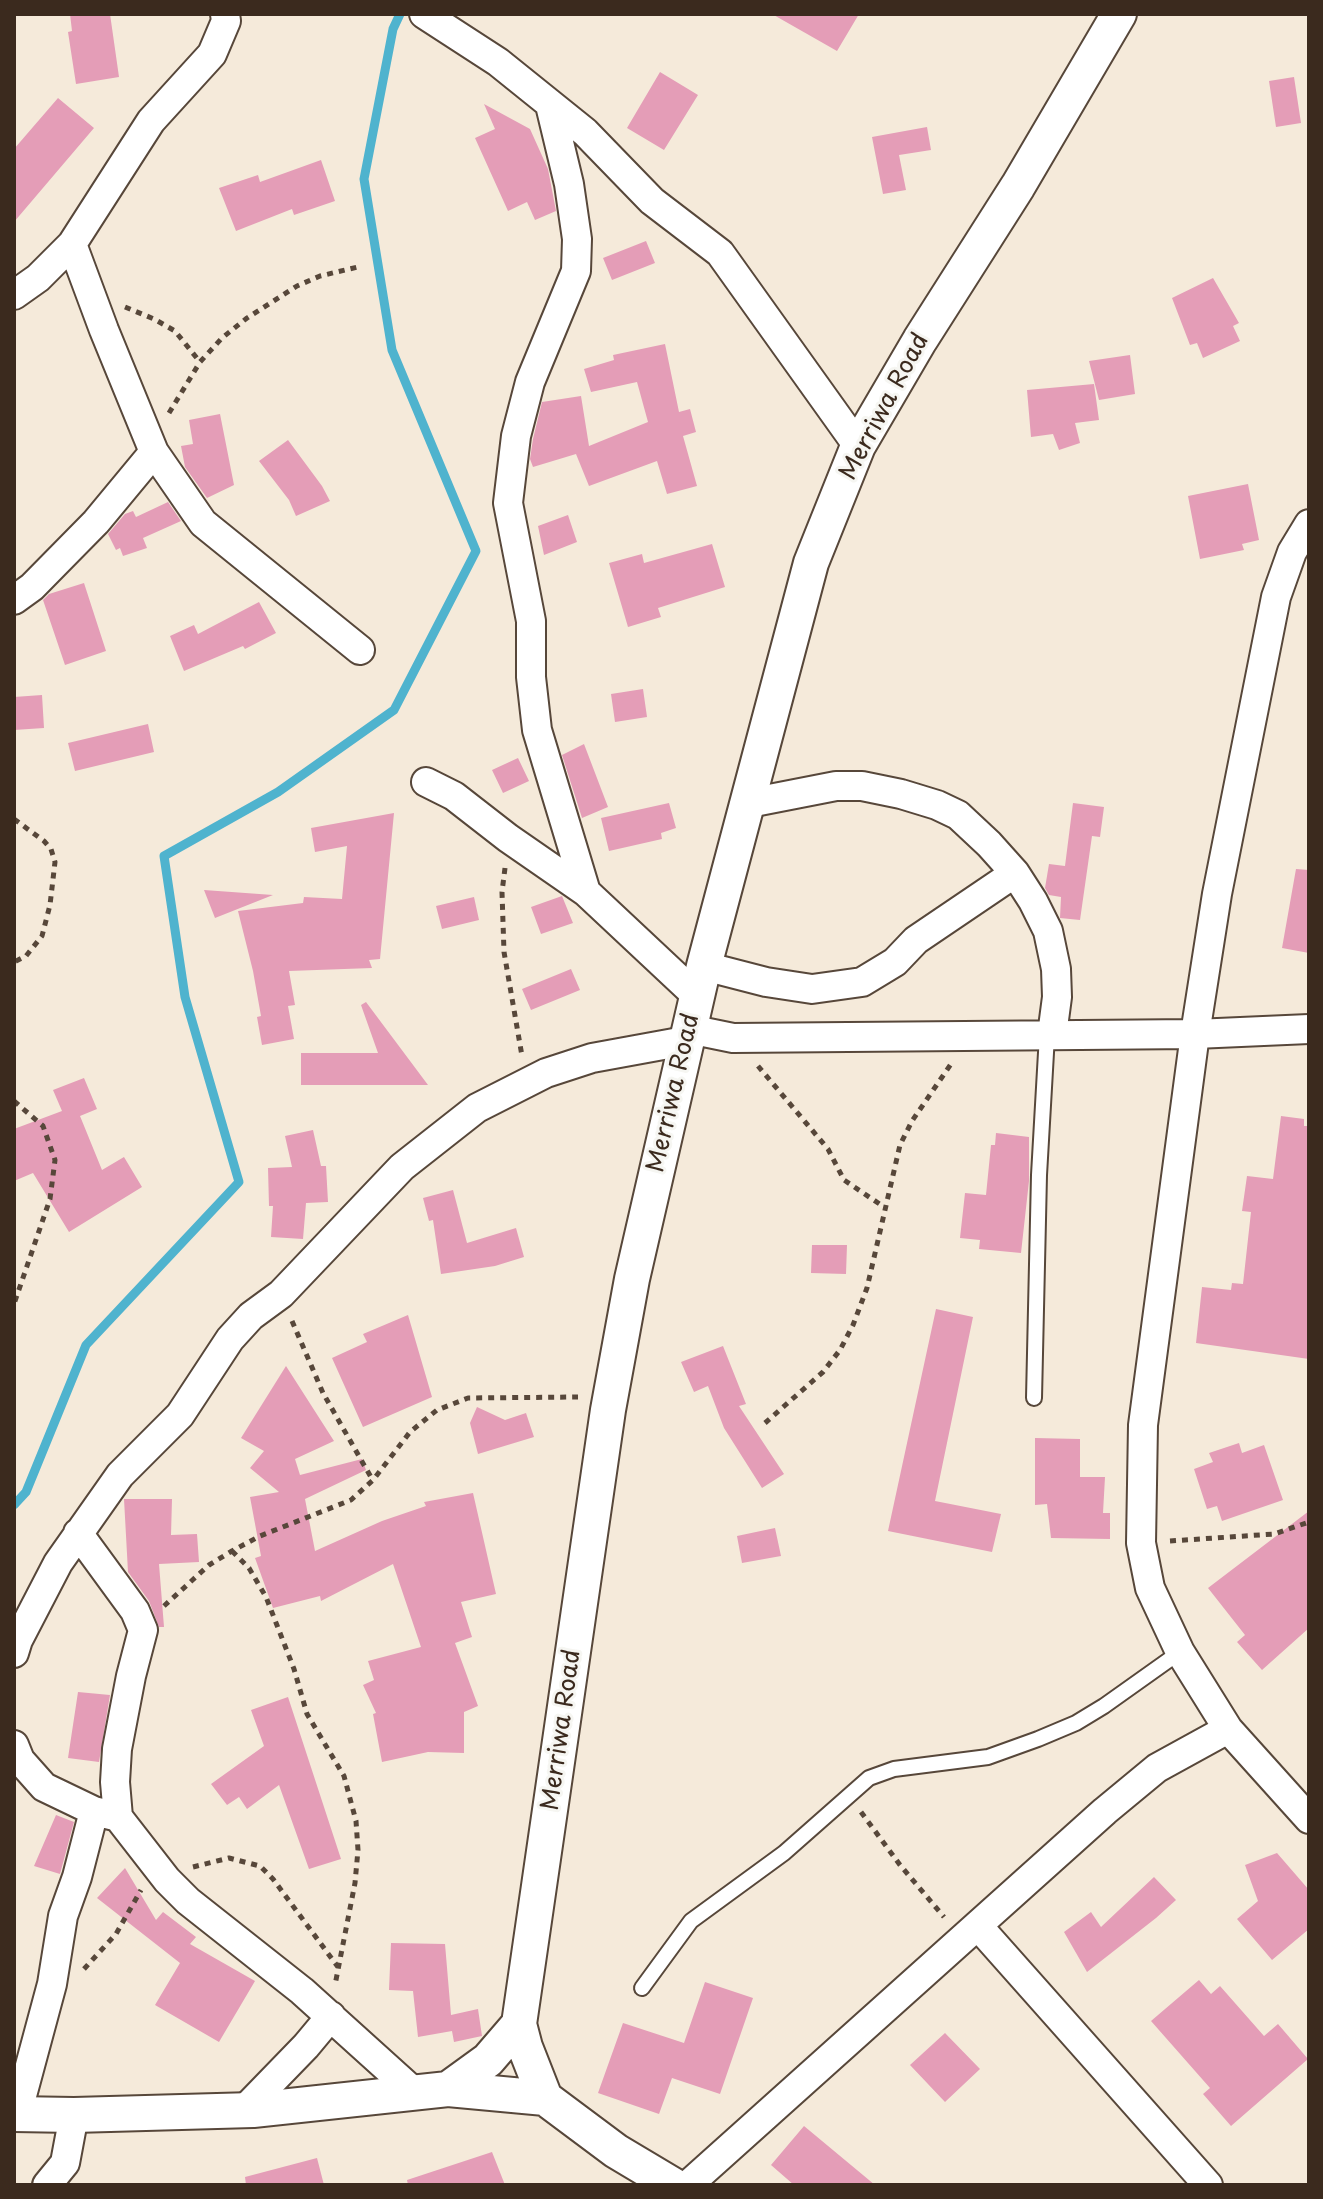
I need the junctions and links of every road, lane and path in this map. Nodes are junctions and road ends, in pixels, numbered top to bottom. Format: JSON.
{"nodes":[{"id":1,"x":225,"y":14,"type":"edge"},
{"id":2,"x":1119,"y":14,"type":"edge"},
{"id":3,"x":429,"y":16,"type":"edge"},
{"id":4,"x":550,"y":105,"type":"junction"},
{"id":5,"x":72,"y":244,"type":"junction"},
{"id":6,"x":358,"y":267,"type":"dead end"},
{"id":7,"x":14,"y":295,"type":"edge"},
{"id":8,"x":92,"y":296,"type":"junction"},
{"id":9,"x":200,"y":362,"type":"junction"},
{"id":10,"x":858,"y":446,"type":"junction"},
{"id":11,"x":154,"y":452,"type":"junction"},
{"id":12,"x":1309,"y":524,"type":"edge"},
{"id":13,"x":14,"y":600,"type":"edge"},
{"id":14,"x":360,"y":650,"type":"dead end"},
{"id":15,"x":426,"y":782,"type":"dead end"},
{"id":16,"x":749,"y":803,"type":"junction"},
{"id":17,"x":14,"y":819,"type":"edge"},
{"id":18,"x":508,"y":838,"type":"junction"},
{"id":19,"x":1015,"y":873,"type":"junction"},
{"id":20,"x":586,"y":892,"type":"junction"},
{"id":21,"x":14,"y":962,"type":"edge"},
{"id":22,"x":700,"y":981,"type":"junction"},
{"id":23,"x":1309,"y":1029,"type":"edge"},
{"id":24,"x":1195,"y":1034,"type":"junction"},
{"id":25,"x":687,"y":1035,"type":"junction"},
{"id":26,"x":973,"y":1035,"type":"junction"},
{"id":27,"x":1050,"y":1035,"type":"junction"},
{"id":28,"x":733,"y":1038,"type":"junction"},
{"id":29,"x":527,"y":1085,"type":"junction"},
{"id":30,"x":14,"y":1101,"type":"edge"},
{"id":31,"x":884,"y":1207,"type":"junction"},
{"id":32,"x":281,"y":1294,"type":"junction"},
{"id":33,"x":14,"y":1304,"type":"edge"},
{"id":34,"x":611,"y":1397,"type":"junction"},
{"id":35,"x":1034,"y":1398,"type":"dead end"},
{"id":36,"x":765,"y":1423,"type":"dead end"},
{"id":37,"x":373,"y":1480,"type":"junction"},
{"id":38,"x":1309,"y":1522,"type":"edge"},
{"id":39,"x":78,"y":1533,"type":"junction"},
{"id":40,"x":1141,"y":1543,"type":"junction"},
{"id":41,"x":232,"y":1551,"type":"junction"},
{"id":42,"x":141,"y":1624,"type":"junction"},
{"id":43,"x":15,"y":1644,"type":"edge"},
{"id":44,"x":1180,"y":1652,"type":"junction"},
{"id":45,"x":1228,"y":1729,"type":"junction"},
{"id":46,"x":14,"y":1745,"type":"edge"},
{"id":47,"x":849,"y":1795,"type":"junction"},
{"id":48,"x":106,"y":1814,"type":"junction"},
{"id":49,"x":1309,"y":1819,"type":"edge"},
{"id":50,"x":161,"y":1872,"type":"junction"},
{"id":51,"x":972,"y":1931,"type":"junction"},
{"id":52,"x":338,"y":1968,"type":"junction"},
{"id":53,"x":642,"y":1988,"type":"dead end"},
{"id":54,"x":45,"y":2010,"type":"junction"},
{"id":55,"x":331,"y":2016,"type":"junction"},
{"id":56,"x":519,"y":2024,"type":"junction"},
{"id":57,"x":448,"y":2089,"type":"junction"},
{"id":58,"x":415,"y":2093,"type":"junction"},
{"id":59,"x":545,"y":2098,"type":"junction"},
{"id":60,"x":243,"y":2111,"type":"junction"},
{"id":61,"x":16,"y":2114,"type":"edge"},
{"id":62,"x":74,"y":2115,"type":"junction"},
{"id":63,"x":47,"y":2185,"type":"edge"},
{"id":64,"x":673,"y":2185,"type":"edge"},
{"id":65,"x":688,"y":2185,"type":"edge"},
{"id":66,"x":1208,"y":2185,"type":"edge"}],
"edges":[{"from":1,"to":5,"type":"street"},
{"from":2,"to":10,"type":"street","name":"Merriwa Road"},
{"from":3,"to":4,"type":"street"},
{"from":4,"to":10,"type":"street"},
{"from":4,"to":20,"type":"street"},
{"from":5,"to":7,"type":"street"},
{"from":5,"to":8,"type":"street"},
{"from":6,"to":9,"type":"path"},
{"from":8,"to":9,"type":"path"},
{"from":8,"to":11,"type":"street"},
{"from":9,"to":11,"type":"path"},
{"from":10,"to":16,"type":"street","name":"Merriwa Road"},
{"from":11,"to":13,"type":"street"},
{"from":11,"to":14,"type":"street"},
{"from":12,"to":24,"type":"street"},
{"from":15,"to":18,"type":"street"},
{"from":16,"to":19,"type":"street"},
{"from":16,"to":22,"type":"street","name":"Merriwa Road"},
{"from":17,"to":21,"type":"path"},
{"from":18,"to":20,"type":"street"},
{"from":18,"to":29,"type":"path"},
{"from":19,"to":22,"type":"street"},
{"from":19,"to":27,"type":"street"},
{"from":20,"to":22,"type":"street"},
{"from":22,"to":25,"type":"street","name":"Merriwa Road"},
{"from":23,"to":24,"type":"street"},
{"from":24,"to":27,"type":"street"},
{"from":24,"to":40,"type":"street"},
{"from":25,"to":28,"type":"street"},
{"from":25,"to":29,"type":"street"},
{"from":25,"to":34,"type":"street","name":"Merriwa Road"},
{"from":26,"to":27,"type":"street"},
{"from":26,"to":28,"type":"street"},
{"from":26,"to":31,"type":"path"},
{"from":27,"to":35,"type":"lane"},
{"from":28,"to":31,"type":"path"},
{"from":29,"to":32,"type":"street"},
{"from":30,"to":33,"type":"path"},
{"from":31,"to":36,"type":"path"},
{"from":32,"to":37,"type":"path"},
{"from":32,"to":39,"type":"street"},
{"from":34,"to":37,"type":"path"},
{"from":34,"to":56,"type":"street","name":"Merriwa Road"},
{"from":37,"to":41,"type":"path"},
{"from":38,"to":40,"type":"path"},
{"from":39,"to":42,"type":"street"},
{"from":39,"to":43,"type":"street"},
{"from":40,"to":44,"type":"street"},
{"from":41,"to":42,"type":"path"},
{"from":41,"to":52,"type":"path"},
{"from":42,"to":48,"type":"street"},
{"from":44,"to":45,"type":"street"},
{"from":44,"to":47,"type":"lane"},
{"from":45,"to":49,"type":"street"},
{"from":45,"to":51,"type":"street"},
{"from":46,"to":48,"type":"street"},
{"from":47,"to":51,"type":"path"},
{"from":47,"to":53,"type":"lane"},
{"from":48,"to":50,"type":"street"},
{"from":48,"to":54,"type":"street"},
{"from":50,"to":52,"type":"path"},
{"from":50,"to":54,"type":"path"},
{"from":50,"to":55,"type":"street"},
{"from":51,"to":65,"type":"street"},
{"from":51,"to":66,"type":"street"},
{"from":52,"to":55,"type":"path"},
{"from":54,"to":61,"type":"street"},
{"from":55,"to":58,"type":"street"},
{"from":55,"to":60,"type":"street"},
{"from":56,"to":57,"type":"street"},
{"from":56,"to":59,"type":"street","name":"Merriwa Road"},
{"from":57,"to":58,"type":"street"},
{"from":57,"to":59,"type":"street"},
{"from":58,"to":60,"type":"street"},
{"from":59,"to":64,"type":"street"},
{"from":60,"to":62,"type":"street"},
{"from":61,"to":62,"type":"street"},
{"from":62,"to":63,"type":"street"}]}
